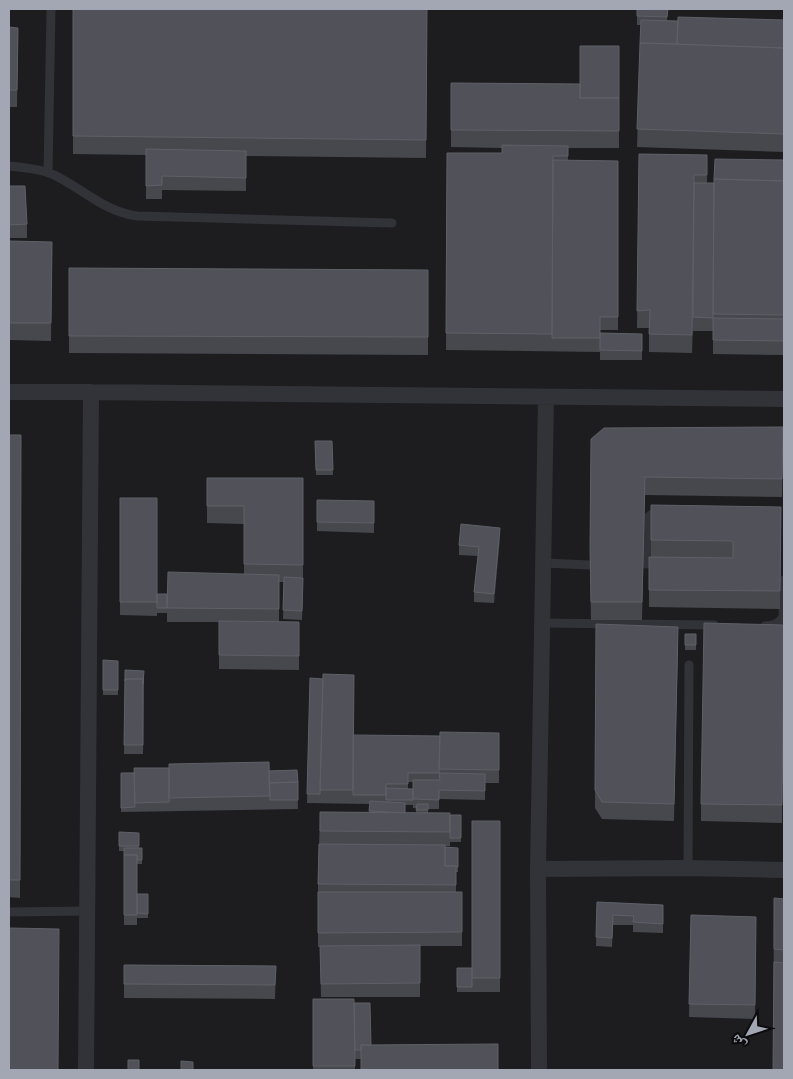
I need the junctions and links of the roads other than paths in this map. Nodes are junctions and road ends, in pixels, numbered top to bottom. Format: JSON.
{"nodes":[{"id":1,"x":51,"y":9,"type":"edge"},
{"id":2,"x":9,"y":166,"type":"edge"},
{"id":3,"x":48,"y":173,"type":"junction"},
{"id":4,"x":392,"y":223,"type":"dead end"},
{"id":5,"x":9,"y":392,"type":"edge"},
{"id":6,"x":91,"y":392,"type":"junction"},
{"id":7,"x":546,"y":397,"type":"junction"},
{"id":8,"x":784,"y":399,"type":"edge"},
{"id":9,"x":674,"y":514,"type":"edge"},
{"id":10,"x":543,"y":563,"type":"junction"},
{"id":11,"x":648,"y":564,"type":"edge"},
{"id":12,"x":590,"y":565,"type":"edge"},
{"id":13,"x":784,"y":580,"type":"edge"},
{"id":14,"x":542,"y":623,"type":"junction"},
{"id":15,"x":721,"y":626,"type":"edge"},
{"id":16,"x":761,"y":626,"type":"edge"},
{"id":17,"x":689,"y":665,"type":"dead end"},
{"id":18,"x":688,"y":868,"type":"junction"},
{"id":19,"x":538,"y":869,"type":"junction"},
{"id":20,"x":784,"y":870,"type":"edge"},
{"id":21,"x":86,"y":911,"type":"junction"},
{"id":22,"x":9,"y":912,"type":"edge"},
{"id":23,"x":86,"y":1070,"type":"edge"},
{"id":24,"x":539,"y":1070,"type":"edge"}],
"edges":[{"from":1,"to":3,"type":"lane"},
{"from":2,"to":3,"type":"lane"},
{"from":3,"to":4,"type":"lane"},
{"from":5,"to":6,"type":"street"},
{"from":6,"to":7,"type":"street"},
{"from":6,"to":21,"type":"street"},
{"from":7,"to":8,"type":"street"},
{"from":7,"to":10,"type":"street"},
{"from":9,"to":11,"type":"lane"},
{"from":10,"to":12,"type":"lane"},
{"from":10,"to":14,"type":"street"},
{"from":13,"to":16,"type":"lane"},
{"from":14,"to":15,"type":"lane"},
{"from":14,"to":19,"type":"street"},
{"from":17,"to":18,"type":"lane"},
{"from":18,"to":19,"type":"street"},
{"from":18,"to":20,"type":"street"},
{"from":19,"to":24,"type":"street"},
{"from":21,"to":22,"type":"lane"},
{"from":21,"to":23,"type":"street"}]}
